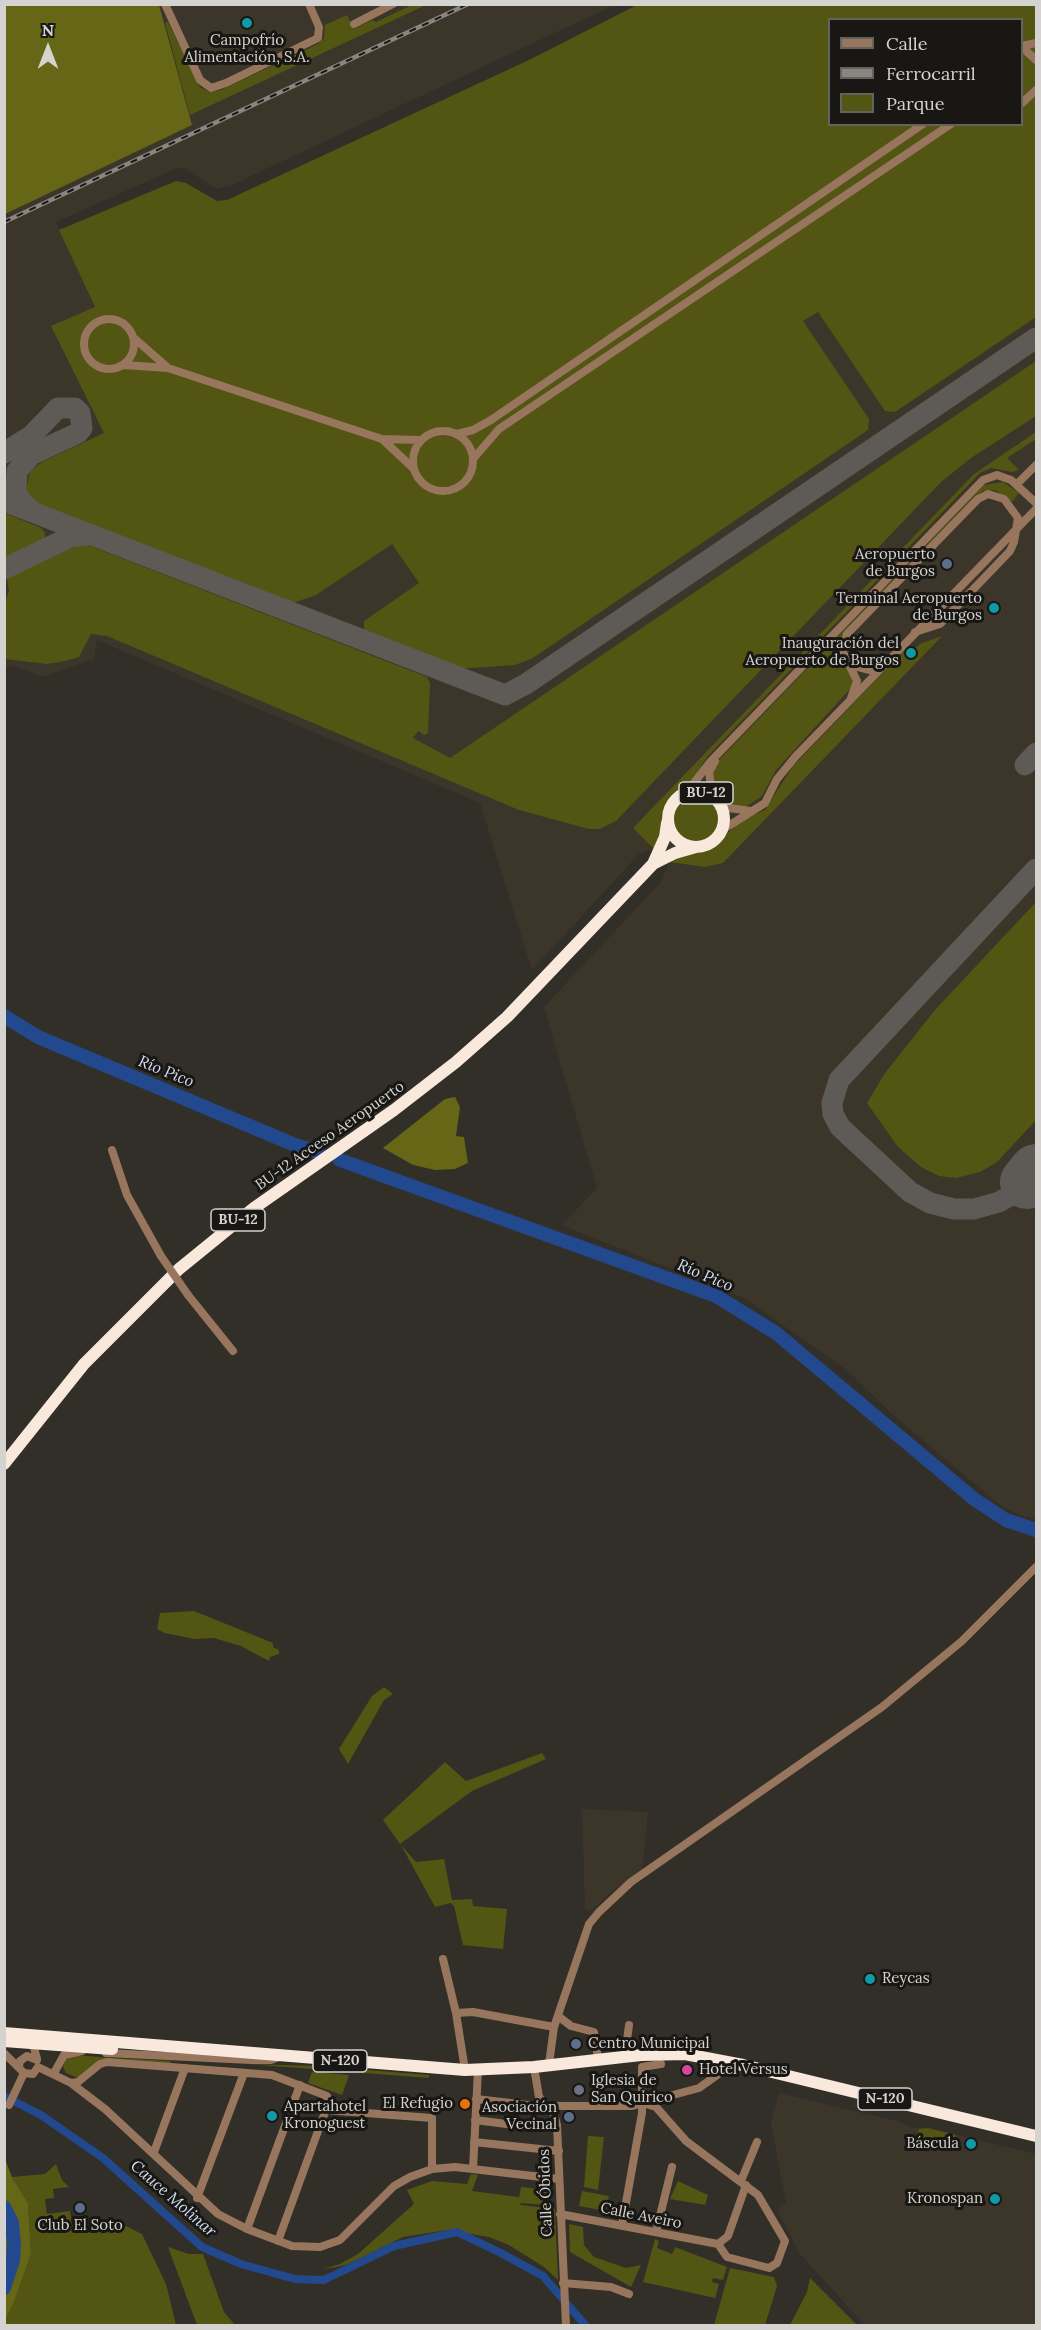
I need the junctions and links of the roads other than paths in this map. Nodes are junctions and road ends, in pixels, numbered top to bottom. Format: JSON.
{"nodes":[{"id":1,"x":165,"y":4,"type":"edge"},
{"id":2,"x":309,"y":4,"type":"edge"},
{"id":3,"x":393,"y":4,"type":"edge"},
{"id":4,"x":354,"y":24,"type":"dead end"},
{"id":5,"x":1023,"y":48,"type":"edge"},
{"id":6,"x":1036,"y":60,"type":"edge"},
{"id":7,"x":1036,"y":90,"type":"edge"},
{"id":8,"x":1023,"y":102,"type":"edge"},
{"id":9,"x":920,"y":126,"type":"edge"},
{"id":10,"x":948,"y":126,"type":"edge"},
{"id":11,"x":134,"y":338,"type":"junction"},
{"id":12,"x":123,"y":365,"type":"junction"},
{"id":13,"x":168,"y":368,"type":"junction"},
{"id":14,"x":457,"y":434,"type":"junction"},
{"id":15,"x":382,"y":439,"type":"junction"},
{"id":16,"x":420,"y":440,"type":"junction"},
{"id":17,"x":473,"y":459,"type":"junction"},
{"id":18,"x":1036,"y":465,"type":"edge"},
{"id":19,"x":413,"y":468,"type":"junction"},
{"id":20,"x":1017,"y":484,"type":"junction"},
{"id":21,"x":1036,"y":503,"type":"edge"},
{"id":22,"x":1036,"y":509,"type":"edge"},
{"id":23,"x":1017,"y":527,"type":"junction"},
{"id":24,"x":850,"y":665,"type":"junction"},
{"id":25,"x":884,"y":665,"type":"junction"},
{"id":26,"x":851,"y":698,"type":"junction"},
{"id":27,"x":718,"y":755,"type":"junction"},
{"id":28,"x":686,"y":793,"type":"junction"},
{"id":29,"x":714,"y":797,"type":"junction"},
{"id":30,"x":752,"y":811,"type":"junction"},
{"id":31,"x":668,"y":819,"type":"junction"},
{"id":32,"x":722,"y":830,"type":"junction"},
{"id":33,"x":696,"y":847,"type":"junction"},
{"id":34,"x":653,"y":864,"type":"junction"},
{"id":35,"x":112,"y":1150,"type":"dead end"},
{"id":36,"x":233,"y":1351,"type":"dead end"},
{"id":37,"x":4,"y":1464,"type":"edge"},
{"id":38,"x":1036,"y":1567,"type":"edge"},
{"id":39,"x":444,"y":1959,"type":"dead end"},
{"id":40,"x":456,"y":2013,"type":"junction"},
{"id":41,"x":558,"y":2016,"type":"junction"},
{"id":42,"x":629,"y":2025,"type":"dead end"},
{"id":43,"x":554,"y":2027,"type":"junction"},
{"id":44,"x":4,"y":2037,"type":"edge"},
{"id":45,"x":33,"y":2044,"type":"junction"},
{"id":46,"x":215,"y":2052,"type":"junction"},
{"id":47,"x":4,"y":2053,"type":"edge"},
{"id":48,"x":281,"y":2056,"type":"junction"},
{"id":49,"x":625,"y":2056,"type":"junction"},
{"id":50,"x":598,"y":2059,"type":"junction"},
{"id":51,"x":38,"y":2063,"type":"junction"},
{"id":52,"x":734,"y":2063,"type":"junction"},
{"id":53,"x":549,"y":2064,"type":"junction"},
{"id":54,"x":661,"y":2064,"type":"dead end"},
{"id":55,"x":534,"y":2067,"type":"junction"},
{"id":56,"x":185,"y":2068,"type":"junction"},
{"id":57,"x":22,"y":2070,"type":"junction"},
{"id":58,"x":471,"y":2070,"type":"junction"},
{"id":59,"x":54,"y":2073,"type":"junction"},
{"id":60,"x":244,"y":2073,"type":"junction"},
{"id":61,"x":77,"y":2084,"type":"junction"},
{"id":62,"x":300,"y":2085,"type":"junction"},
{"id":63,"x":476,"y":2099,"type":"junction"},
{"id":64,"x":643,"y":2103,"type":"junction"},
{"id":65,"x":9,"y":2105,"type":"dead end"},
{"id":66,"x":546,"y":2106,"type":"junction"},
{"id":67,"x":326,"y":2110,"type":"junction"},
{"id":68,"x":475,"y":2120,"type":"junction"},
{"id":69,"x":557,"y":2127,"type":"junction"},
{"id":70,"x":1036,"y":2136,"type":"edge"},
{"id":71,"x":474,"y":2142,"type":"junction"},
{"id":72,"x":757,"y":2142,"type":"dead end"},
{"id":73,"x":559,"y":2151,"type":"junction"},
{"id":74,"x":154,"y":2152,"type":"junction"},
{"id":75,"x":672,"y":2168,"type":"dead end"},
{"id":76,"x":432,"y":2169,"type":"junction"},
{"id":77,"x":473,"y":2169,"type":"junction"},
{"id":78,"x":559,"y":2179,"type":"junction"},
{"id":79,"x":744,"y":2183,"type":"junction"},
{"id":80,"x":197,"y":2198,"type":"junction"},
{"id":81,"x":560,"y":2214,"type":"junction"},
{"id":82,"x":622,"y":2225,"type":"junction"},
{"id":83,"x":247,"y":2229,"type":"junction"},
{"id":84,"x":656,"y":2232,"type":"junction"},
{"id":85,"x":278,"y":2241,"type":"junction"},
{"id":86,"x":718,"y":2244,"type":"junction"},
{"id":87,"x":563,"y":2283,"type":"junction"},
{"id":88,"x":629,"y":2294,"type":"dead end"},
{"id":89,"x":566,"y":2325,"type":"edge"}],
"edges":[{"from":1,"to":2,"type":"street"},
{"from":3,"to":4,"type":"street"},
{"from":5,"to":6,"type":"street"},
{"from":7,"to":8,"type":"street"},
{"from":9,"to":14,"type":"street"},
{"from":10,"to":17,"type":"street"},
{"from":11,"to":12,"type":"street"},
{"from":11,"to":12,"type":"street"},
{"from":11,"to":13,"type":"street"},
{"from":12,"to":13,"type":"street"},
{"from":13,"to":15,"type":"street"},
{"from":14,"to":16,"type":"street"},
{"from":14,"to":17,"type":"street"},
{"from":15,"to":16,"type":"street"},
{"from":15,"to":19,"type":"street"},
{"from":16,"to":19,"type":"street"},
{"from":17,"to":19,"type":"street"},
{"from":18,"to":20,"type":"street"},
{"from":20,"to":21,"type":"street"},
{"from":20,"to":27,"type":"street"},
{"from":22,"to":23,"type":"street"},
{"from":23,"to":24,"type":"street"},
{"from":23,"to":25,"type":"street"},
{"from":24,"to":25,"type":"street"},
{"from":24,"to":26,"type":"street"},
{"from":25,"to":26,"type":"street"},
{"from":26,"to":30,"type":"street"},
{"from":27,"to":28,"type":"street"},
{"from":27,"to":29,"type":"street"},
{"from":28,"to":29,"type":"highway","number":"BU-12"},
{"from":28,"to":31,"type":"highway","number":"BU-12"},
{"from":29,"to":30,"type":"street"},
{"from":29,"to":32,"type":"highway","number":"BU-12"},
{"from":30,"to":32,"type":"street"},
{"from":31,"to":33,"type":"highway","number":"BU-12"},
{"from":31,"to":34,"type":"highway","name":"BU-12 Acceso Aeropuerto","number":"BU-12"},
{"from":32,"to":33,"type":"highway","number":"BU-12"},
{"from":33,"to":34,"type":"highway","name":"BU-12 Acceso Aeropuerto","number":"BU-12"},
{"from":34,"to":37,"type":"highway","name":"BU-12 Acceso Aeropuerto","number":"BU-12"},
{"from":35,"to":36,"type":"street","bridge":true},
{"from":38,"to":41,"type":"street"},
{"from":39,"to":40,"type":"street"},
{"from":40,"to":43,"type":"street"},
{"from":40,"to":58,"type":"street"},
{"from":41,"to":43,"type":"street"},
{"from":41,"to":50,"type":"street"},
{"from":42,"to":49,"type":"street"},
{"from":43,"to":53,"type":"street"},
{"from":44,"to":45,"type":"highway","number":"N-120"},
{"from":44,"to":46,"type":"highway","number":"N-120"},
{"from":45,"to":46,"type":"highway","number":"N-120"},
{"from":45,"to":51,"type":"street"},
{"from":46,"to":48,"type":"highway","number":"N-120"},
{"from":47,"to":57,"type":"street"},
{"from":48,"to":58,"type":"highway","number":"N-120"},
{"from":48,"to":59,"type":"street"},
{"from":49,"to":50,"type":"highway","number":"N-120"},
{"from":49,"to":52,"type":"highway","number":"N-120"},
{"from":50,"to":53,"type":"highway","number":"N-120"},
{"from":51,"to":57,"type":"street"},
{"from":51,"to":57,"type":"street"},
{"from":51,"to":59,"type":"street"},
{"from":52,"to":64,"type":"street"},
{"from":52,"to":70,"type":"highway","number":"N-120"},
{"from":53,"to":55,"type":"highway","number":"N-120"},
{"from":54,"to":64,"type":"street"},
{"from":55,"to":58,"type":"highway","number":"N-120"},
{"from":55,"to":66,"type":"street","name":"Calle Óbidos"},
{"from":56,"to":60,"type":"street"},
{"from":56,"to":61,"type":"street"},
{"from":56,"to":74,"type":"street"},
{"from":57,"to":65,"type":"street"},
{"from":58,"to":63,"type":"street"},
{"from":59,"to":61,"type":"street"},
{"from":60,"to":62,"type":"street"},
{"from":60,"to":80,"type":"street"},
{"from":61,"to":74,"type":"street"},
{"from":62,"to":67,"type":"street"},
{"from":62,"to":83,"type":"street"},
{"from":63,"to":66,"type":"street"},
{"from":63,"to":68,"type":"street"},
{"from":64,"to":66,"type":"street"},
{"from":64,"to":79,"type":"street"},
{"from":64,"to":82,"type":"street"},
{"from":66,"to":69,"type":"street","name":"Calle Óbidos"},
{"from":67,"to":76,"type":"street"},
{"from":67,"to":85,"type":"street"},
{"from":68,"to":69,"type":"street"},
{"from":68,"to":71,"type":"street"},
{"from":69,"to":73,"type":"street","name":"Calle Óbidos"},
{"from":71,"to":73,"type":"street"},
{"from":71,"to":77,"type":"street"},
{"from":72,"to":79,"type":"street"},
{"from":73,"to":78,"type":"street","name":"Calle Óbidos"},
{"from":74,"to":80,"type":"street"},
{"from":75,"to":84,"type":"street"},
{"from":76,"to":77,"type":"street"},
{"from":76,"to":85,"type":"street"},
{"from":77,"to":78,"type":"street"},
{"from":78,"to":81,"type":"street","name":"Calle Óbidos"},
{"from":79,"to":86,"type":"street"},
{"from":79,"to":86,"type":"street"},
{"from":80,"to":83,"type":"street"},
{"from":81,"to":82,"type":"street","name":"Calle Aveiro"},
{"from":81,"to":87,"type":"street","name":"Calle Óbidos"},
{"from":82,"to":84,"type":"street","name":"Calle Aveiro"},
{"from":83,"to":85,"type":"street"},
{"from":84,"to":86,"type":"street","name":"Calle Aveiro"},
{"from":87,"to":88,"type":"street"},
{"from":87,"to":89,"type":"street","name":"Calle Óbidos"}]}
